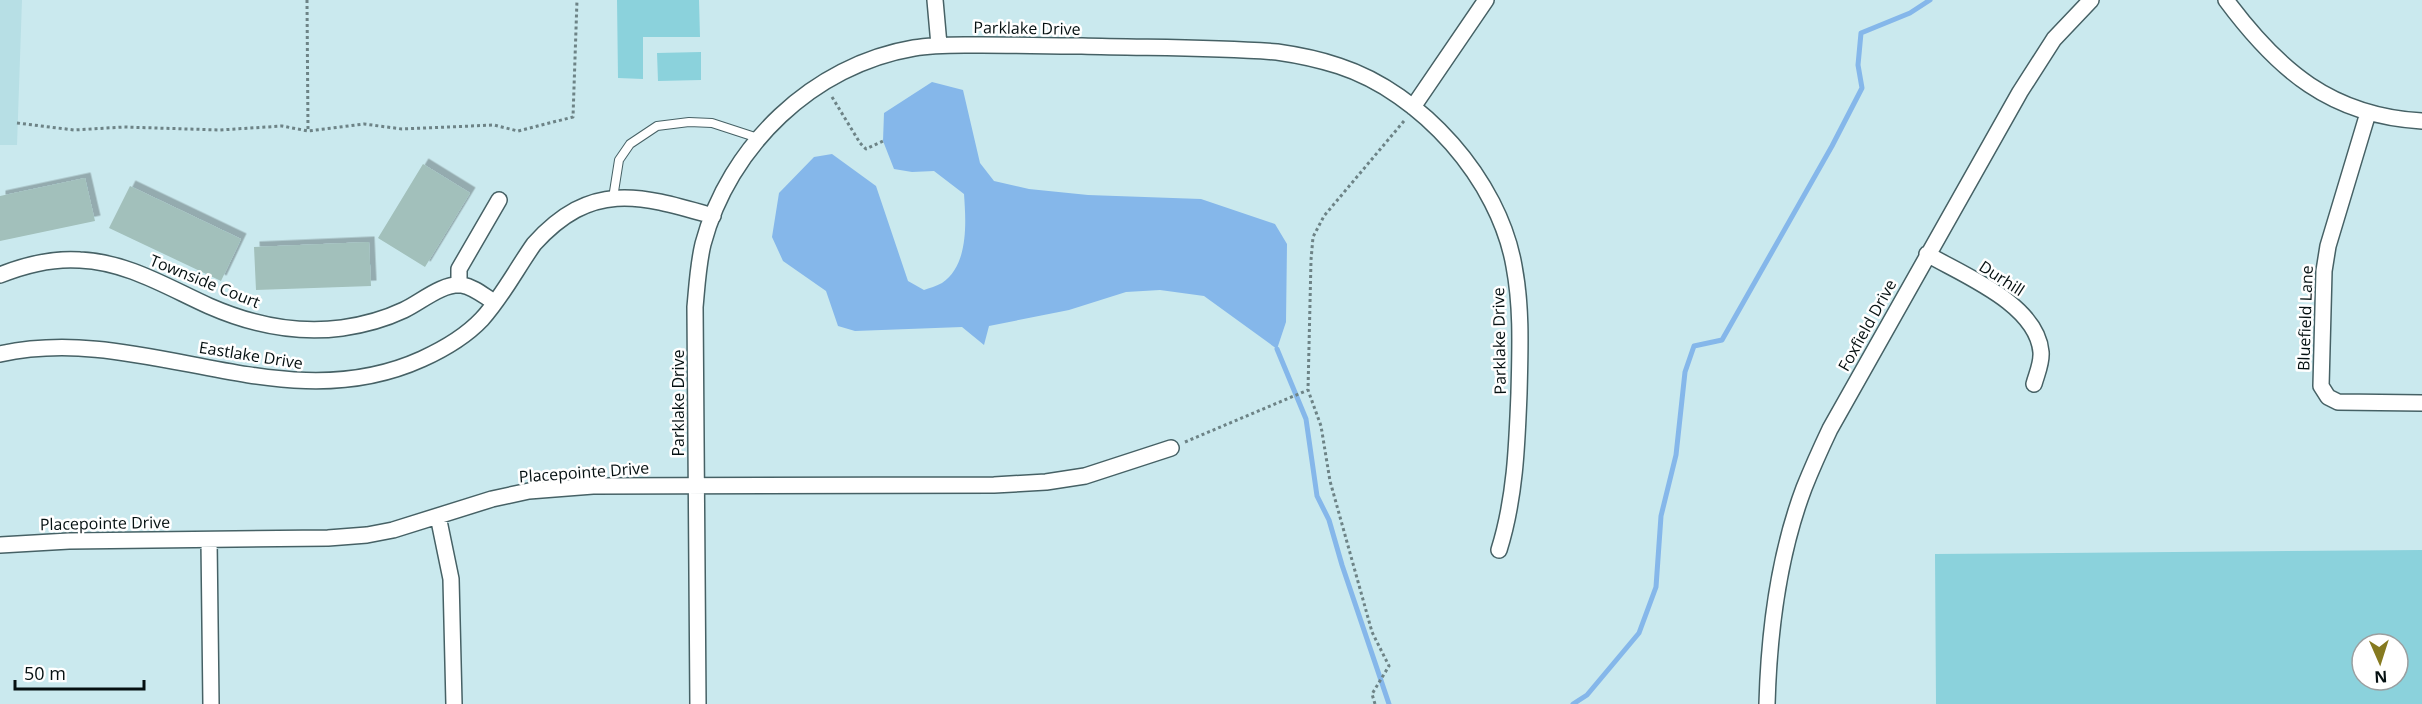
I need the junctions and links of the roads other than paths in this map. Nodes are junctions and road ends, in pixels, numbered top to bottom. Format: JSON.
{"nodes":[{"id":1,"x":935,"y":0,"type":"edge"},
{"id":2,"x":1486,"y":0,"type":"edge"},
{"id":3,"x":2091,"y":0,"type":"edge"},
{"id":4,"x":2226,"y":0,"type":"edge"},
{"id":5,"x":939,"y":45,"type":"junction"},
{"id":6,"x":1413,"y":107,"type":"junction"},
{"id":7,"x":2368,"y":113,"type":"junction"},
{"id":8,"x":2422,"y":121,"type":"edge"},
{"id":9,"x":758,"y":138,"type":"junction"},
{"id":10,"x":613,"y":198,"type":"junction"},
{"id":11,"x":499,"y":200,"type":"dead end"},
{"id":12,"x":713,"y":216,"type":"junction"},
{"id":13,"x":1927,"y":254,"type":"junction"},
{"id":14,"x":0,"y":275,"type":"edge"},
{"id":15,"x":459,"y":285,"type":"junction"},
{"id":16,"x":494,"y":302,"type":"junction"},
{"id":17,"x":0,"y":354,"type":"edge"},
{"id":18,"x":2034,"y":384,"type":"dead end"},
{"id":19,"x":2422,"y":403,"type":"edge"},
{"id":20,"x":1171,"y":448,"type":"road end"},
{"id":21,"x":696,"y":485,"type":"junction"},
{"id":22,"x":438,"y":516,"type":"junction"},
{"id":23,"x":209,"y":540,"type":"junction"},
{"id":24,"x":0,"y":545,"type":"edge"},
{"id":25,"x":1499,"y":550,"type":"dead end"},
{"id":26,"x":211,"y":704,"type":"edge"},
{"id":27,"x":454,"y":704,"type":"edge"},
{"id":28,"x":698,"y":704,"type":"edge"},
{"id":29,"x":1767,"y":704,"type":"edge"}],
"edges":[{"from":1,"to":5,"type":"street"},
{"from":2,"to":6,"type":"street"},
{"from":3,"to":13,"type":"street","name":"Foxfield Drive"},
{"from":4,"to":7,"type":"street"},
{"from":5,"to":6,"type":"street","name":"Parklake Drive"},
{"from":5,"to":9,"type":"street","name":"Parklake Drive"},
{"from":6,"to":25,"type":"street","name":"Parklake Drive"},
{"from":7,"to":8,"type":"street"},
{"from":7,"to":19,"type":"street","name":"Bluefield Lane"},
{"from":9,"to":10,"type":"lane"},
{"from":9,"to":12,"type":"street","name":"Parklake Drive"},
{"from":10,"to":12,"type":"street","name":"Eastlake Drive"},
{"from":10,"to":16,"type":"street","name":"Eastlake Drive"},
{"from":11,"to":15,"type":"street"},
{"from":12,"to":21,"type":"street","name":"Parklake Drive"},
{"from":13,"to":18,"type":"street","name":"Durhill"},
{"from":13,"to":29,"type":"street","name":"Foxfield Drive"},
{"from":14,"to":15,"type":"street","name":"Townside Court"},
{"from":15,"to":16,"type":"street"},
{"from":16,"to":17,"type":"street","name":"Eastlake Drive"},
{"from":20,"to":21,"type":"street","name":"Placepointe Drive"},
{"from":21,"to":22,"type":"street","name":"Placepointe Drive"},
{"from":21,"to":28,"type":"street","name":"Parklake Drive"},
{"from":22,"to":23,"type":"street","name":"Placepointe Drive"},
{"from":22,"to":27,"type":"street"},
{"from":23,"to":24,"type":"street","name":"Placepointe Drive"},
{"from":23,"to":26,"type":"street"}]}
